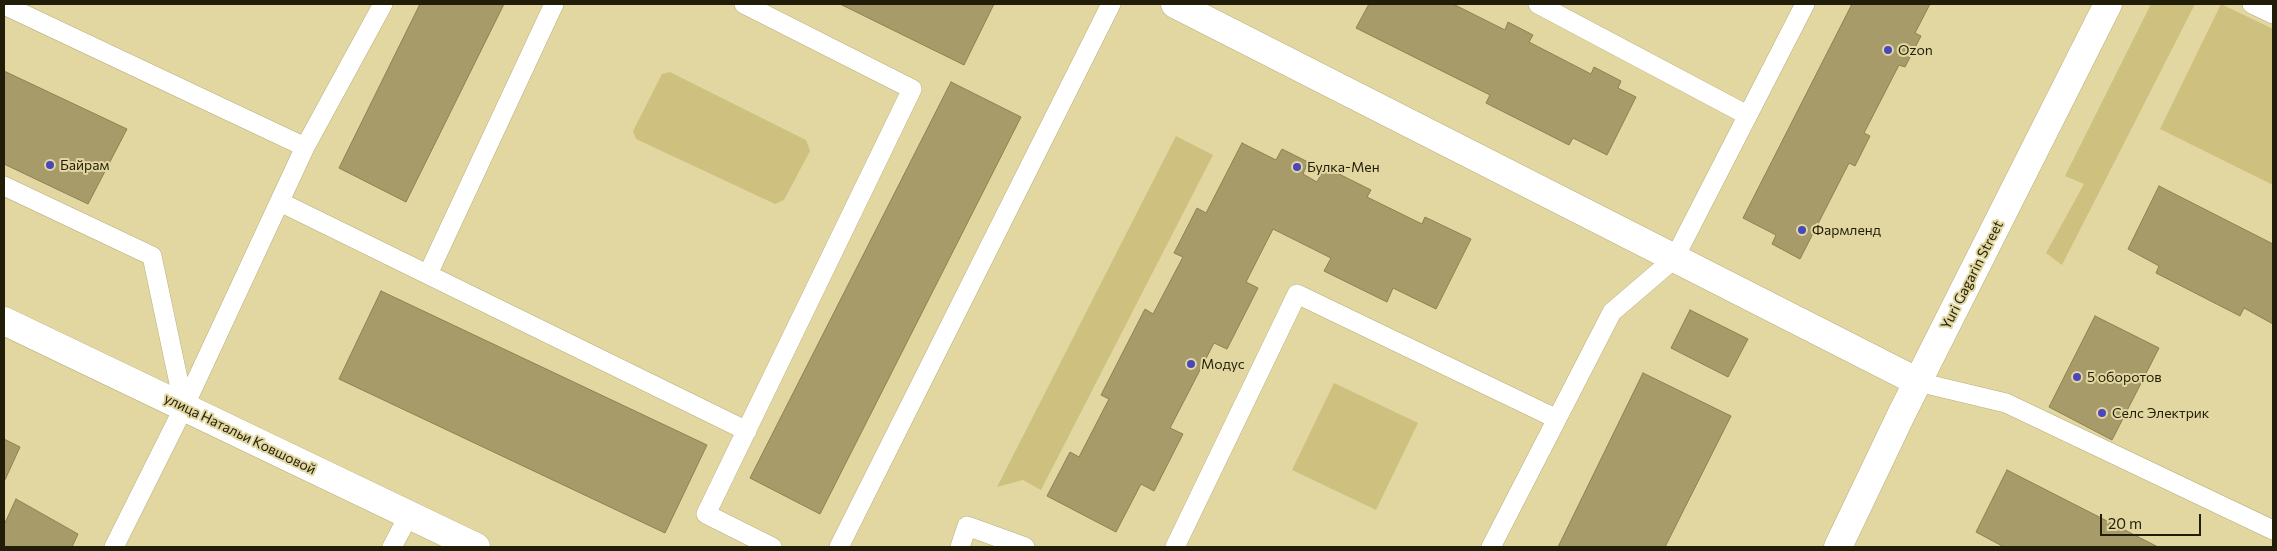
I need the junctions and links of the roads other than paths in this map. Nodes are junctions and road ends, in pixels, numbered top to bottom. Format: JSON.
{"nodes":[{"id":1,"x":383,"y":4,"type":"edge"},
{"id":2,"x":554,"y":4,"type":"edge"},
{"id":3,"x":744,"y":4,"type":"edge"},
{"id":4,"x":1111,"y":4,"type":"edge"},
{"id":5,"x":1175,"y":4,"type":"edge"},
{"id":6,"x":1538,"y":4,"type":"edge"},
{"id":7,"x":1805,"y":4,"type":"edge"},
{"id":8,"x":2108,"y":4,"type":"edge"},
{"id":9,"x":2252,"y":4,"type":"edge"},
{"id":10,"x":4,"y":5,"type":"edge"},
{"id":11,"x":1208,"y":11,"type":"edge"},
{"id":12,"x":2273,"y":14,"type":"edge"},
{"id":13,"x":1747,"y":115,"type":"junction"},
{"id":14,"x":305,"y":147,"type":"junction"},
{"id":15,"x":4,"y":186,"type":"edge"},
{"id":16,"x":280,"y":202,"type":"junction"},
{"id":17,"x":1674,"y":259,"type":"junction"},
{"id":18,"x":428,"y":274,"type":"junction"},
{"id":19,"x":4,"y":321,"type":"edge"},
{"id":20,"x":1918,"y":382,"type":"junction"},
{"id":21,"x":184,"y":407,"type":"junction"},
{"id":22,"x":1557,"y":418,"type":"junction"},
{"id":23,"x":747,"y":431,"type":"junction"},
{"id":24,"x":409,"y":515,"type":"junction"},
{"id":25,"x":2273,"y":530,"type":"edge"},
{"id":26,"x":114,"y":547,"type":"edge"},
{"id":27,"x":392,"y":547,"type":"edge"},
{"id":28,"x":476,"y":547,"type":"edge"},
{"id":29,"x":772,"y":547,"type":"edge"},
{"id":30,"x":839,"y":547,"type":"edge"},
{"id":31,"x":960,"y":547,"type":"edge"},
{"id":32,"x":1025,"y":547,"type":"edge"},
{"id":33,"x":1174,"y":547,"type":"edge"},
{"id":34,"x":1491,"y":547,"type":"edge"},
{"id":35,"x":1838,"y":547,"type":"edge"}],
"edges":[{"from":1,"to":14,"type":"lane"},
{"from":2,"to":18,"type":"lane"},
{"from":3,"to":23,"type":"lane"},
{"from":4,"to":30,"type":"lane"},
{"from":5,"to":11,"type":"street"},
{"from":6,"to":13,"type":"lane"},
{"from":7,"to":13,"type":"lane"},
{"from":8,"to":20,"type":"street","name":"Yuri Gagarin Street"},
{"from":9,"to":12,"type":"lane"},
{"from":10,"to":14,"type":"lane"},
{"from":11,"to":17,"type":"street"},
{"from":13,"to":17,"type":"lane"},
{"from":14,"to":16,"type":"lane"},
{"from":15,"to":21,"type":"lane"},
{"from":16,"to":18,"type":"lane"},
{"from":16,"to":21,"type":"lane"},
{"from":17,"to":20,"type":"street"},
{"from":17,"to":22,"type":"lane"},
{"from":18,"to":23,"type":"lane"},
{"from":19,"to":21,"type":"street","name":"улица Натальи Ковшовой"},
{"from":20,"to":25,"type":"lane"},
{"from":20,"to":35,"type":"street","name":"Yuri Gagarin Street"},
{"from":21,"to":24,"type":"street","name":"улица Натальи Ковшовой"},
{"from":21,"to":26,"type":"lane"},
{"from":22,"to":33,"type":"lane"},
{"from":22,"to":34,"type":"lane"},
{"from":23,"to":29,"type":"lane"},
{"from":24,"to":27,"type":"lane"},
{"from":24,"to":28,"type":"street","name":"улица Натальи Ковшовой"},
{"from":31,"to":32,"type":"lane"}]}
